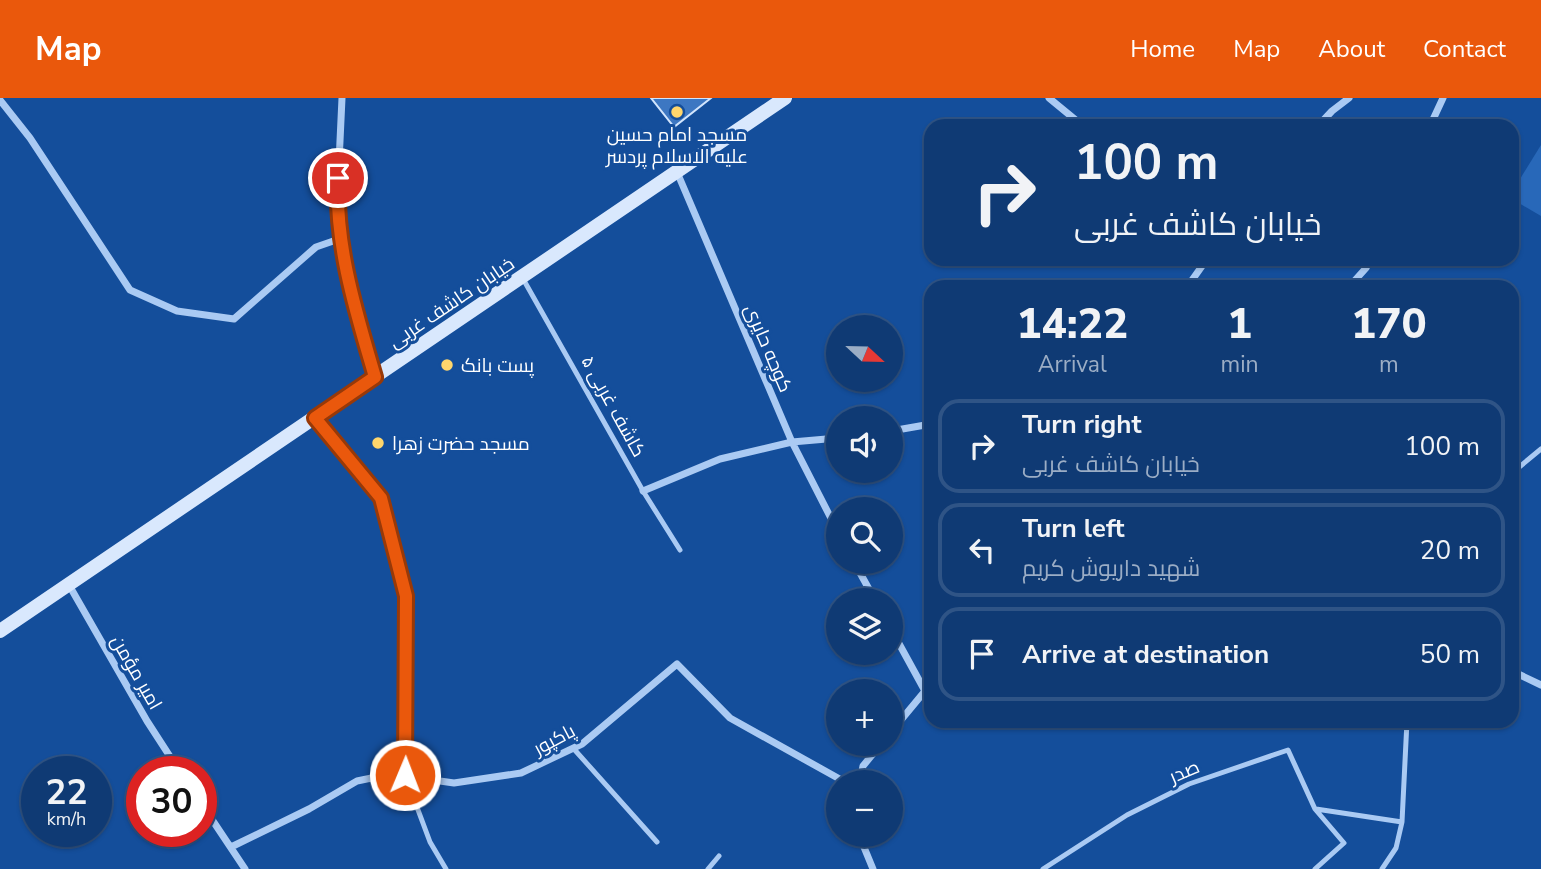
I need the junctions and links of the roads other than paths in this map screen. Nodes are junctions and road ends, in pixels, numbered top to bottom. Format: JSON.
{"nodes":[{"id":1,"x":342,"y":98,"type":"edge"},
{"id":2,"x":785,"y":98,"type":"edge"},
{"id":3,"x":1049,"y":98,"type":"edge"},
{"id":4,"x":1349,"y":98,"type":"edge"},
{"id":5,"x":1443,"y":98,"type":"edge"},
{"id":6,"x":0,"y":100,"type":"edge"},
{"id":7,"x":1074,"y":119,"type":"edge"},
{"id":8,"x":1325,"y":119,"type":"edge"},
{"id":9,"x":1433,"y":119,"type":"edge"},
{"id":10,"x":677,"y":172,"type":"junction"},
{"id":11,"x":342,"y":238,"type":"junction"},
{"id":12,"x":1367,"y":266,"type":"edge"},
{"id":13,"x":522,"y":277,"type":"junction"},
{"id":14,"x":1355,"y":280,"type":"edge"},
{"id":15,"x":375,"y":377,"type":"junction"},
{"id":16,"x":315,"y":418,"type":"junction"},
{"id":17,"x":924,"y":425,"type":"edge"},
{"id":18,"x":903,"y":429,"type":"edge"},
{"id":19,"x":826,"y":439,"type":"edge"},
{"id":20,"x":792,"y":442,"type":"junction"},
{"id":21,"x":1541,"y":449,"type":"edge"},
{"id":22,"x":1519,"y":467,"type":"edge"},
{"id":23,"x":643,"y":491,"type":"junction"},
{"id":24,"x":826,"y":509,"type":"edge"},
{"id":25,"x":680,"y":550,"type":"dead end"},
{"id":26,"x":69,"y":585,"type":"junction"},
{"id":27,"x":0,"y":631,"type":"edge"},
{"id":28,"x":903,"y":649,"type":"edge"},
{"id":29,"x":1519,"y":674,"type":"edge"},
{"id":30,"x":924,"y":683,"type":"edge"},
{"id":31,"x":1541,"y":685,"type":"edge"},
{"id":32,"x":924,"y":695,"type":"edge"},
{"id":33,"x":903,"y":718,"type":"edge"},
{"id":34,"x":1407,"y":728,"type":"edge"},
{"id":35,"x":573,"y":748,"type":"junction"},
{"id":36,"x":169,"y":756,"type":"edge"},
{"id":37,"x":826,"y":771,"type":"edge"},
{"id":38,"x":405,"y":775,"type":"junction"},
{"id":39,"x":1315,"y":809,"type":"junction"},
{"id":40,"x":1402,"y":822,"type":"junction"},
{"id":41,"x":217,"y":827,"type":"edge"},
{"id":42,"x":657,"y":842,"type":"dead end"},
{"id":43,"x":230,"y":847,"type":"junction"},
{"id":44,"x":864,"y":847,"type":"edge"},
{"id":45,"x":719,"y":856,"type":"dead end"},
{"id":46,"x":245,"y":869,"type":"edge"},
{"id":47,"x":446,"y":869,"type":"edge"},
{"id":48,"x":708,"y":869,"type":"edge"},
{"id":49,"x":873,"y":869,"type":"edge"},
{"id":50,"x":1043,"y":869,"type":"edge"},
{"id":51,"x":1315,"y":869,"type":"edge"},
{"id":52,"x":1382,"y":869,"type":"edge"}],
"edges":[{"from":1,"to":11,"type":"street"},
{"from":2,"to":10,"type":"main road","name":"خیابان کاشف غربی"},
{"from":3,"to":7,"type":"street"},
{"from":4,"to":8,"type":"street"},
{"from":5,"to":9,"type":"street"},
{"from":6,"to":11,"type":"street"},
{"from":10,"to":13,"type":"main road","name":"خیابان کاشف غربی"},
{"from":10,"to":20,"type":"street","name":"کوچه حایری"},
{"from":11,"to":15,"type":"street"},
{"from":12,"to":14,"type":"street"},
{"from":13,"to":15,"type":"main road","name":"خیابان کاشف غربی"},
{"from":13,"to":23,"type":"lane","name":"کاشف غربی ۵"},
{"from":15,"to":16,"type":"main road","name":"خیابان کاشف غربی"},
{"from":16,"to":26,"type":"main road","name":"خیابان کاشف غربی"},
{"from":16,"to":38,"type":"street"},
{"from":17,"to":18,"type":"street"},
{"from":19,"to":20,"type":"street"},
{"from":20,"to":23,"type":"street"},
{"from":20,"to":24,"type":"street","name":"کوچه حایری"},
{"from":21,"to":22,"type":"lane"},
{"from":23,"to":25,"type":"lane","name":"کاشف غربی ۵"},
{"from":26,"to":27,"type":"main road","name":"خیابان کاشف غربی"},
{"from":26,"to":36,"type":"street","name":"امیر مؤمن"},
{"from":28,"to":30,"type":"street"},
{"from":29,"to":31,"type":"street"},
{"from":32,"to":33,"type":"street"},
{"from":34,"to":40,"type":"lane"},
{"from":35,"to":37,"type":"street","name":"پاکپور"},
{"from":35,"to":38,"type":"street","name":"پاکپور"},
{"from":35,"to":42,"type":"lane"},
{"from":38,"to":43,"type":"street","name":"پاکپور"},
{"from":38,"to":47,"type":"lane"},
{"from":39,"to":40,"type":"lane"},
{"from":39,"to":50,"type":"lane","name":"صدر"},
{"from":39,"to":51,"type":"lane","name":"صدر"},
{"from":40,"to":52,"type":"lane"},
{"from":41,"to":43,"type":"street"},
{"from":43,"to":46,"type":"street"},
{"from":44,"to":49,"type":"street"},
{"from":45,"to":48,"type":"lane"}]}
